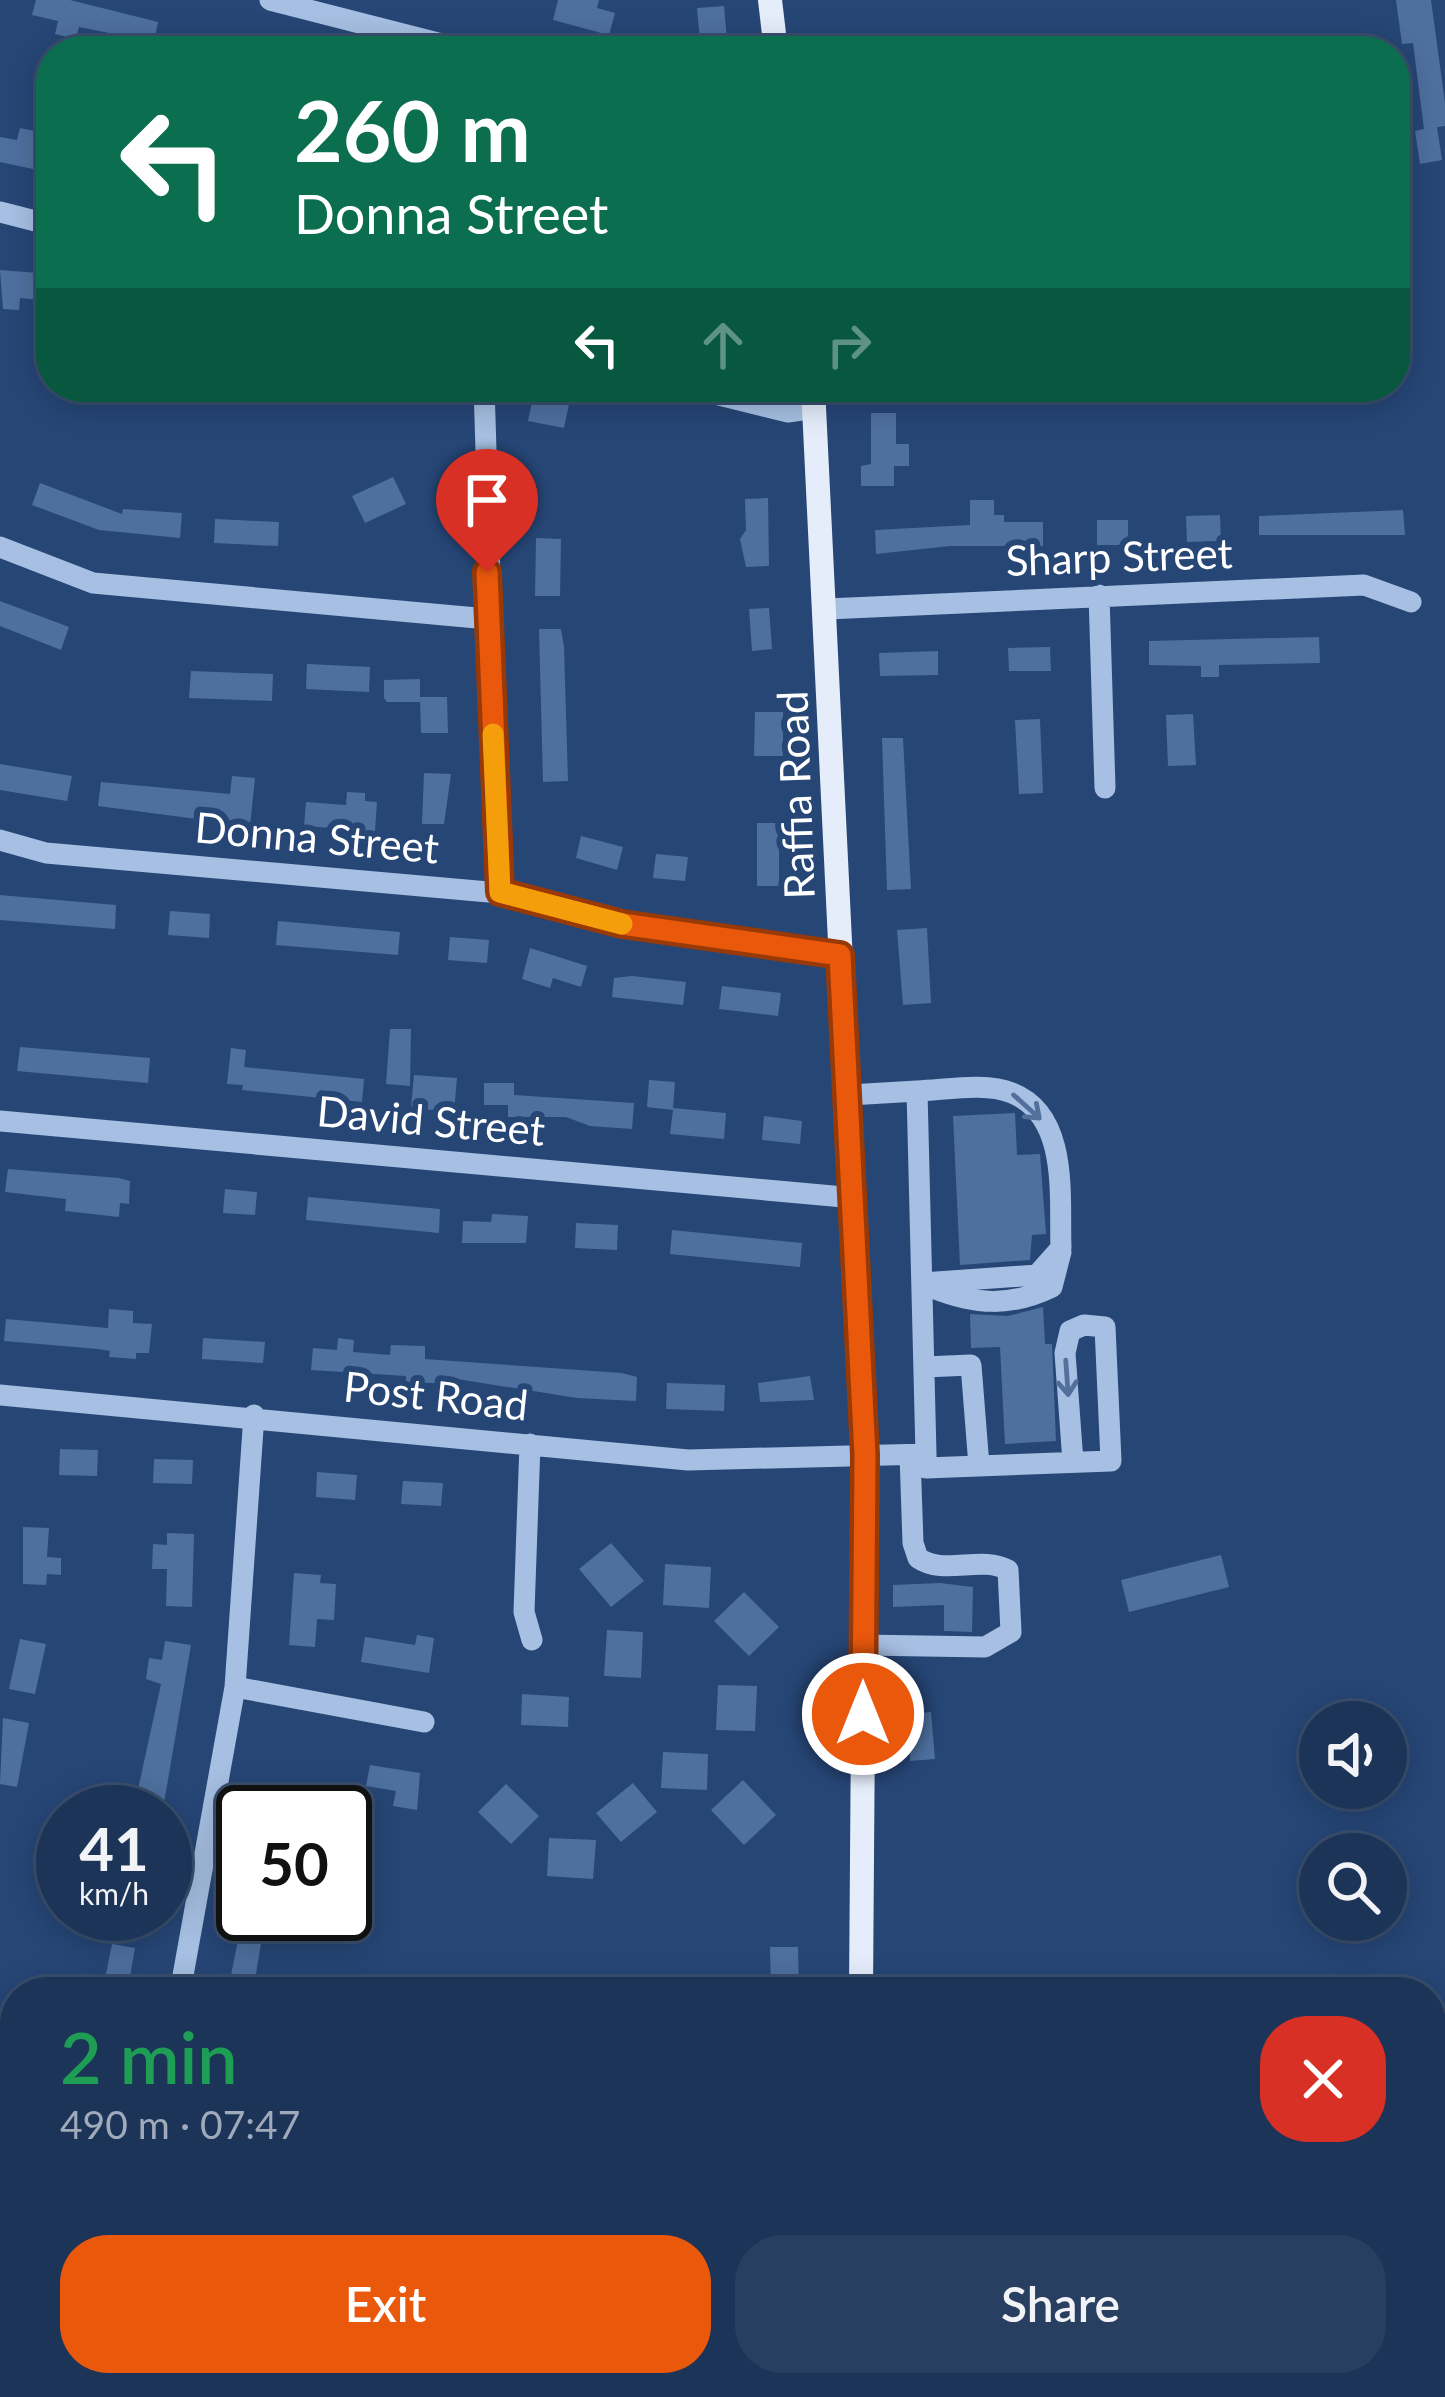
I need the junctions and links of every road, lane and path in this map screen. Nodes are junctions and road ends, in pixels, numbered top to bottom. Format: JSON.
{"nodes":[{"id":1,"x":270,"y":0,"type":"edge"},
{"id":2,"x":770,"y":0,"type":"edge"},
{"id":3,"x":410,"y":36,"type":"edge"},
{"id":4,"x":774,"y":36,"type":"edge"},
{"id":5,"x":0,"y":212,"type":"edge"},
{"id":6,"x":36,"y":221,"type":"edge"},
{"id":7,"x":484,"y":402,"type":"edge"},
{"id":8,"x":748,"y":402,"type":"edge"},
{"id":9,"x":807,"y":402,"type":"edge"},
{"id":10,"x":814,"y":402,"type":"edge"},
{"id":11,"x":0,"y":547,"type":"edge"},
{"id":12,"x":1099,"y":595,"type":"junction"},
{"id":13,"x":1411,"y":602,"type":"dead end"},
{"id":14,"x":827,"y":609,"type":"junction"},
{"id":15,"x":488,"y":619,"type":"junction"},
{"id":16,"x":1105,"y":788,"type":"dead end"},
{"id":17,"x":0,"y":840,"type":"edge"},
{"id":18,"x":500,"y":892,"type":"junction"},
{"id":19,"x":840,"y":955,"type":"junction"},
{"id":20,"x":917,"y":1091,"type":"junction"},
{"id":21,"x":849,"y":1095,"type":"junction"},
{"id":22,"x":0,"y":1121,"type":"edge"},
{"id":23,"x":855,"y":1198,"type":"junction"},
{"id":24,"x":922,"y":1283,"type":"junction"},
{"id":25,"x":924,"y":1366,"type":"junction"},
{"id":26,"x":0,"y":1395,"type":"edge"},
{"id":27,"x":254,"y":1415,"type":"junction"},
{"id":28,"x":530,"y":1444,"type":"junction"},
{"id":29,"x":865,"y":1455,"type":"junction"},
{"id":30,"x":918,"y":1455,"type":"junction"},
{"id":31,"x":1072,"y":1462,"type":"junction"},
{"id":32,"x":979,"y":1466,"type":"junction"},
{"id":33,"x":532,"y":1640,"type":"dead end"},
{"id":34,"x":863,"y":1645,"type":"junction"},
{"id":35,"x":235,"y":1688,"type":"junction"},
{"id":36,"x":424,"y":1722,"type":"dead end"},
{"id":37,"x":183,"y":1977,"type":"edge"},
{"id":38,"x":861,"y":1977,"type":"edge"}],
"edges":[{"from":1,"to":3,"type":"street"},
{"from":2,"to":4,"type":"main road"},
{"from":5,"to":6,"type":"street"},
{"from":7,"to":15,"type":"street"},
{"from":8,"to":9,"type":"street"},
{"from":10,"to":14,"type":"main road","name":"Raffia Road"},
{"from":11,"to":15,"type":"street"},
{"from":12,"to":13,"type":"street","name":"Sharp Street"},
{"from":12,"to":14,"type":"street","name":"Sharp Street"},
{"from":12,"to":16,"type":"street"},
{"from":14,"to":19,"type":"main road","name":"Raffia Road"},
{"from":15,"to":18,"type":"street"},
{"from":17,"to":18,"type":"street","name":"Donna Street"},
{"from":18,"to":19,"type":"street","name":"Donna Street"},
{"from":19,"to":21,"type":"main road","name":"Raffia Road"},
{"from":20,"to":21,"type":"street"},
{"from":20,"to":24,"type":"street"},
{"from":20,"to":24,"type":"street","one_way":true},
{"from":21,"to":23,"type":"main road","name":"Raffia Road"},
{"from":22,"to":23,"type":"street","name":"David Street"},
{"from":23,"to":29,"type":"main road","name":"Raffia Road"},
{"from":24,"to":25,"type":"street"},
{"from":25,"to":30,"type":"street"},
{"from":25,"to":32,"type":"street"},
{"from":26,"to":27,"type":"street","name":"Post Road"},
{"from":27,"to":28,"type":"street","name":"Post Road"},
{"from":27,"to":35,"type":"street"},
{"from":28,"to":29,"type":"street","name":"Post Road"},
{"from":28,"to":33,"type":"street"},
{"from":29,"to":30,"type":"street","name":"Post Road"},
{"from":29,"to":34,"type":"main road","name":"Raffia Road"},
{"from":30,"to":32,"type":"street","name":"Post Road"},
{"from":30,"to":34,"type":"street"},
{"from":31,"to":31,"type":"street","one_way":true},
{"from":31,"to":32,"type":"street"},
{"from":34,"to":38,"type":"main road","name":"Raffia Road"},
{"from":35,"to":36,"type":"street"},
{"from":35,"to":37,"type":"street"}]}
